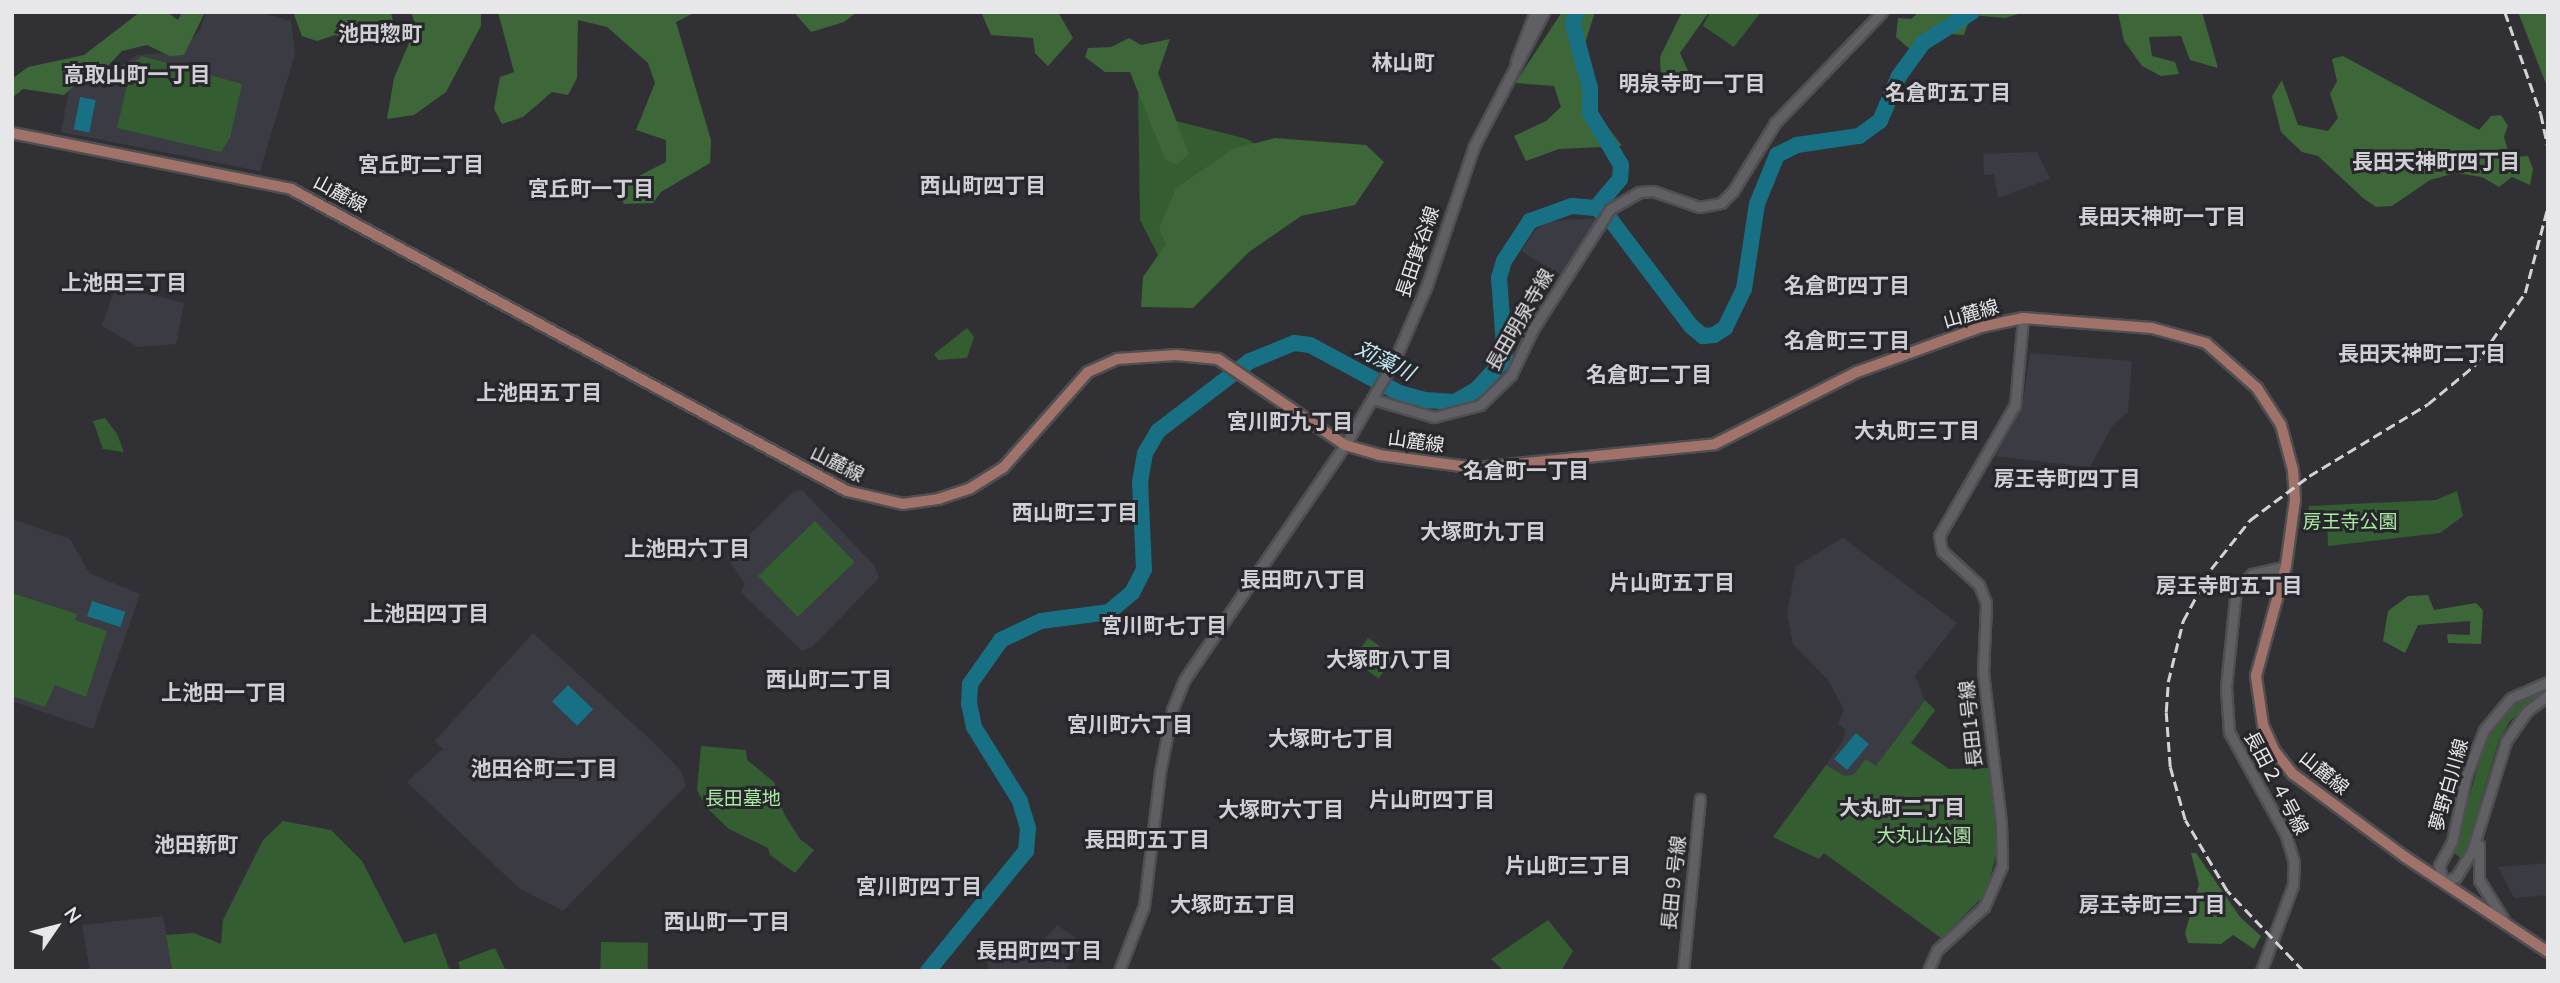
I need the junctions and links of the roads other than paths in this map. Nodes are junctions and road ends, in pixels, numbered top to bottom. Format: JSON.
{"nodes":[{"id":1,"x":1535,"y":12,"type":"edge"},
{"id":2,"x":1544,"y":12,"type":"edge"},
{"id":3,"x":1882,"y":12,"type":"edge"},
{"id":4,"x":1514,"y":66,"type":"junction"},
{"id":5,"x":12,"y":133,"type":"edge"},
{"id":6,"x":2023,"y":318,"type":"junction"},
{"id":7,"x":1373,"y":396,"type":"junction"},
{"id":8,"x":1346,"y":445,"type":"junction"},
{"id":9,"x":2286,"y":566,"type":"junction"},
{"id":10,"x":2548,"y":681,"type":"edge"},
{"id":11,"x":2548,"y":695,"type":"edge"},
{"id":12,"x":1700,"y":799,"type":"dead end"},
{"id":13,"x":2485,"y":809,"type":"junction"},
{"id":14,"x":2443,"y":883,"type":"junction"},
{"id":15,"x":2507,"y":925,"type":"junction"},
{"id":16,"x":2548,"y":952,"type":"edge"},
{"id":17,"x":1119,"y":971,"type":"edge"},
{"id":18,"x":1683,"y":971,"type":"edge"},
{"id":19,"x":1928,"y":971,"type":"edge"},
{"id":20,"x":2261,"y":971,"type":"edge"}],
"edges":[{"from":1,"to":4,"type":"street","name":"長田箕谷線"},
{"from":2,"to":4,"type":"street","name":"長田箕谷線"},
{"from":3,"to":7,"type":"street","name":"長田明泉寺線"},
{"from":4,"to":7,"type":"street","name":"長田箕谷線"},
{"from":5,"to":8,"type":"main road","name":"山麓線"},
{"from":6,"to":8,"type":"main road","name":"山麓線"},
{"from":6,"to":9,"type":"main road","name":"山麓線"},
{"from":6,"to":19,"type":"street","name":"長田1号線"},
{"from":7,"to":8,"type":"street","name":"長田箕谷線"},
{"from":8,"to":17,"type":"street"},
{"from":9,"to":14,"type":"main road","name":"山麓線"},
{"from":9,"to":20,"type":"street","name":"長田２４号線"},
{"from":10,"to":14,"type":"street","name":"夢野白川線"},
{"from":11,"to":13,"type":"street","name":"夢野白川線"},
{"from":12,"to":18,"type":"street","name":"長田９号線"},
{"from":13,"to":14,"type":"street","name":"夢野白川線"},
{"from":13,"to":15,"type":"street","name":"夢野白川線"},
{"from":14,"to":15,"type":"main road","name":"山麓線"},
{"from":15,"to":16,"type":"main road","name":"山麓線"}]}
